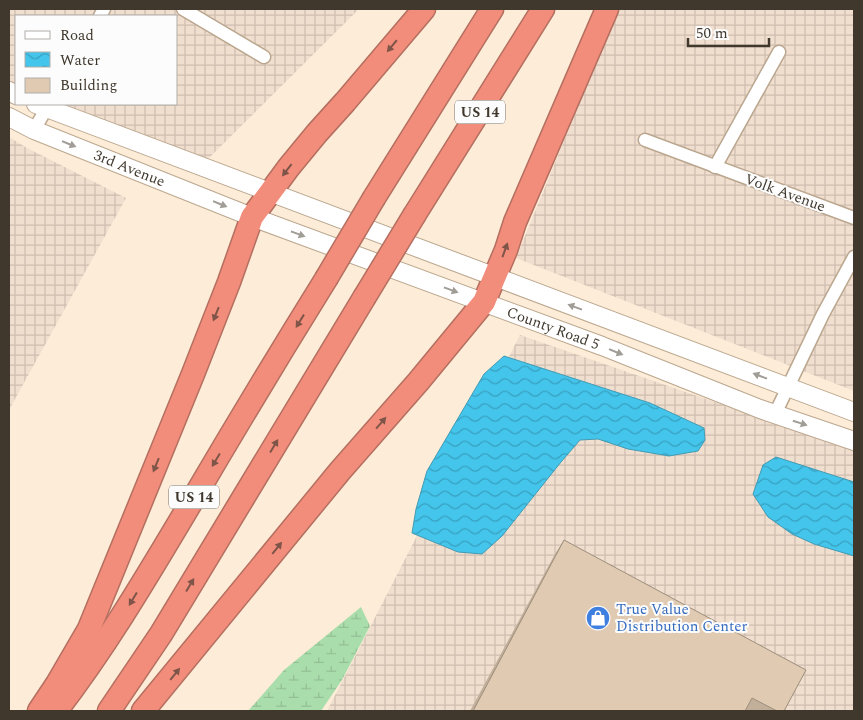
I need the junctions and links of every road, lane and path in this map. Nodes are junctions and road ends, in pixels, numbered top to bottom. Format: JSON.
{"nodes":[{"id":1,"x":183,"y":9,"type":"edge"},
{"id":2,"x":424,"y":9,"type":"edge"},
{"id":3,"x":492,"y":9,"type":"edge"},
{"id":4,"x":543,"y":9,"type":"edge"},
{"id":5,"x":607,"y":9,"type":"edge"},
{"id":6,"x":779,"y":52,"type":"dead end"},
{"id":7,"x":264,"y":57,"type":"dead end"},
{"id":8,"x":44,"y":105,"type":"edge"},
{"id":9,"x":9,"y":117,"type":"edge"},
{"id":10,"x":34,"y":130,"type":"junction"},
{"id":11,"x":645,"y":140,"type":"dead end"},
{"id":12,"x":715,"y":167,"type":"junction"},
{"id":13,"x":270,"y":192,"type":"junction"},
{"id":14,"x":252,"y":217,"type":"junction"},
{"id":15,"x":854,"y":218,"type":"edge"},
{"id":16,"x":854,"y":257,"type":"edge"},
{"id":17,"x":494,"y":277,"type":"junction"},
{"id":18,"x":484,"y":302,"type":"junction"},
{"id":19,"x":787,"y":387,"type":"junction"},
{"id":20,"x":854,"y":412,"type":"edge"},
{"id":21,"x":776,"y":414,"type":"junction"},
{"id":22,"x":854,"y":441,"type":"edge"},
{"id":23,"x":39,"y":711,"type":"edge"},
{"id":24,"x":56,"y":711,"type":"edge"},
{"id":25,"x":109,"y":711,"type":"edge"},
{"id":26,"x":143,"y":711,"type":"edge"}],
"edges":[{"from":1,"to":7,"type":"street"},
{"from":2,"to":13,"type":"highway","one_way":true},
{"from":3,"to":24,"type":"highway","number":"US 14","one_way":true,"bridge":true},
{"from":25,"to":4,"type":"highway","number":"US 14","one_way":true,"bridge":true},
{"from":17,"to":5,"type":"highway","one_way":true},
{"from":6,"to":12,"type":"street"},
{"from":8,"to":10,"type":"street"},
{"from":8,"to":13,"type":"street","name":"3rd Avenue"},
{"from":9,"to":10,"type":"street","name":"3rd Avenue"},
{"from":10,"to":14,"type":"street","name":"3rd Avenue","one_way":true},
{"from":11,"to":12,"type":"street","name":"Volk Avenue"},
{"from":12,"to":15,"type":"street","name":"Volk Avenue"},
{"from":13,"to":14,"type":"highway"},
{"from":13,"to":17,"type":"street","name":"County Road 5"},
{"from":14,"to":18,"type":"street","name":"County Road 5","one_way":true},
{"from":14,"to":23,"type":"highway","one_way":true},
{"from":16,"to":19,"type":"street"},
{"from":17,"to":18,"type":"highway"},
{"from":19,"to":17,"type":"street","name":"County Road 5","one_way":true},
{"from":18,"to":21,"type":"street","name":"County Road 5","one_way":true},
{"from":26,"to":18,"type":"highway","one_way":true},
{"from":19,"to":20,"type":"street","name":"County Road 5"},
{"from":19,"to":21,"type":"street"},
{"from":21,"to":22,"type":"street","name":"County Road 5","one_way":true}]}
